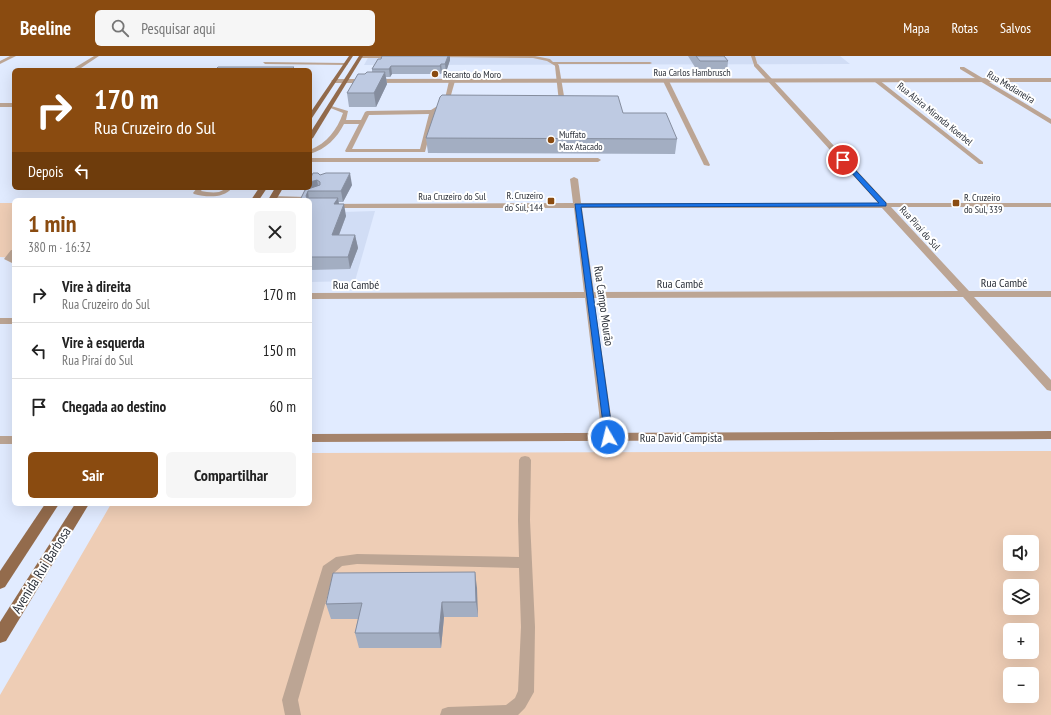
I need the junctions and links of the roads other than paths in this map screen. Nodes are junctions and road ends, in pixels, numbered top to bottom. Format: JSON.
{"nodes":[{"id":1,"x":14,"y":56,"type":"edge"},
{"id":2,"x":97,"y":56,"type":"edge"},
{"id":3,"x":351,"y":56,"type":"edge"},
{"id":4,"x":361,"y":56,"type":"edge"},
{"id":5,"x":430,"y":56,"type":"edge"},
{"id":6,"x":753,"y":56,"type":"edge"},
{"id":7,"x":399,"y":57,"type":"edge"},
{"id":8,"x":0,"y":63,"type":"edge"},
{"id":9,"x":265,"y":63,"type":"dead end"},
{"id":10,"x":650,"y":63,"type":"dead end"},
{"id":11,"x":346,"y":64,"type":"junction"},
{"id":12,"x":555,"y":65,"type":"junction"},
{"id":13,"x":756,"y":65,"type":"joint"},
{"id":14,"x":77,"y":68,"type":"edge"},
{"id":15,"x":962,"y":68,"type":"dead end"},
{"id":16,"x":982,"y":80,"type":"junction"},
{"id":17,"x":1051,"y":80,"type":"edge"},
{"id":18,"x":334,"y":81,"type":"junction"},
{"id":19,"x":345,"y":81,"type":"junction"},
{"id":20,"x":452,"y":81,"type":"junction"},
{"id":21,"x":559,"y":81,"type":"junction"},
{"id":22,"x":666,"y":81,"type":"junction"},
{"id":23,"x":770,"y":81,"type":"junction"},
{"id":24,"x":877,"y":81,"type":"junction"},
{"id":25,"x":446,"y":102,"type":"joint"},
{"id":26,"x":562,"y":102,"type":"edge"},
{"id":27,"x":0,"y":105,"type":"edge"},
{"id":28,"x":12,"y":105,"type":"edge"},
{"id":29,"x":330,"y":106,"type":"junction"},
{"id":30,"x":432,"y":112,"type":"junction"},
{"id":31,"x":312,"y":114,"type":"edge"},
{"id":32,"x":343,"y":122,"type":"junction"},
{"id":33,"x":363,"y":122,"type":"junction"},
{"id":34,"x":1051,"y":122,"type":"edge"},
{"id":35,"x":312,"y":135,"type":"edge"},
{"id":36,"x":312,"y":151,"type":"edge"},
{"id":37,"x":312,"y":160,"type":"edge"},
{"id":38,"x":598,"y":160,"type":"dead end"},
{"id":39,"x":981,"y":163,"type":"dead end"},
{"id":40,"x":707,"y":165,"type":"dead end"},
{"id":41,"x":574,"y":179,"type":"dead end"},
{"id":42,"x":198,"y":190,"type":"edge"},
{"id":43,"x":227,"y":190,"type":"edge"},
{"id":44,"x":318,"y":195,"type":"edge"},
{"id":45,"x":192,"y":198,"type":"edge"},
{"id":46,"x":310,"y":198,"type":"edge"},
{"id":47,"x":1051,"y":204,"type":"edge"},
{"id":48,"x":884,"y":205,"type":"junction"},
{"id":49,"x":312,"y":206,"type":"edge"},
{"id":50,"x":578,"y":206,"type":"junction"},
{"id":51,"x":12,"y":254,"type":"edge"},
{"id":52,"x":12,"y":261,"type":"edge"},
{"id":53,"x":966,"y":294,"type":"junction"},
{"id":54,"x":1051,"y":294,"type":"edge"},
{"id":55,"x":590,"y":295,"type":"junction"},
{"id":56,"x":312,"y":296,"type":"edge"},
{"id":57,"x":0,"y":321,"type":"edge"},
{"id":58,"x":12,"y":321,"type":"edge"},
{"id":59,"x":1051,"y":387,"type":"edge"},
{"id":60,"x":1051,"y":435,"type":"edge"},
{"id":61,"x":608,"y":437,"type":"junction"},
{"id":62,"x":312,"y":438,"type":"edge"},
{"id":63,"x":0,"y":440,"type":"edge"},
{"id":64,"x":12,"y":440,"type":"edge"},
{"id":65,"x":525,"y":460,"type":"dead end"},
{"id":66,"x":51,"y":506,"type":"edge"},
{"id":67,"x":81,"y":506,"type":"edge"},
{"id":68,"x":526,"y":564,"type":"junction"},
{"id":69,"x":0,"y":583,"type":"edge"},
{"id":70,"x":0,"y":636,"type":"edge"},
{"id":71,"x":292,"y":715,"type":"edge"},
{"id":72,"x":448,"y":715,"type":"edge"}],
"edges":[{"from":1,"to":8,"type":"street"},
{"from":2,"to":14,"type":"street"},
{"from":3,"to":11,"type":"main road"},
{"from":4,"to":7,"type":"lane"},
{"from":4,"to":19,"type":"main road"},
{"from":5,"to":12,"type":"lane"},
{"from":6,"to":13,"type":"lane"},
{"from":9,"to":11,"type":"lane"},
{"from":10,"to":12,"type":"lane"},
{"from":11,"to":18,"type":"main road"},
{"from":12,"to":21,"type":"street"},
{"from":13,"to":23,"type":"street","name":"Rua Piraí do Sul"},
{"from":15,"to":16,"type":"street","name":"Rua Medianeira"},
{"from":16,"to":17,"type":"street","name":"Rua Carlos Hambrusch"},
{"from":16,"to":24,"type":"street","name":"Rua Carlos Hambrusch"},
{"from":16,"to":34,"type":"street","name":"Rua Medianeira"},
{"from":18,"to":19,"type":"street","name":"Rua Carlos Hambrusch"},
{"from":18,"to":31,"type":"main road"},
{"from":19,"to":20,"type":"street","name":"Rua Carlos Hambrusch"},
{"from":19,"to":29,"type":"main road"},
{"from":20,"to":21,"type":"street","name":"Rua Carlos Hambrusch"},
{"from":20,"to":25,"type":"street"},
{"from":21,"to":22,"type":"street","name":"Rua Carlos Hambrusch"},
{"from":21,"to":26,"type":"street"},
{"from":22,"to":23,"type":"street","name":"Rua Carlos Hambrusch"},
{"from":22,"to":40,"type":"street"},
{"from":23,"to":24,"type":"street","name":"Rua Carlos Hambrusch"},
{"from":23,"to":48,"type":"street","name":"Rua Piraí do Sul"},
{"from":24,"to":39,"type":"street","name":"Rua Alzira Miranda Koerbel"},
{"from":25,"to":30,"type":"lane"},
{"from":27,"to":28,"type":"street"},
{"from":29,"to":32,"type":"lane"},
{"from":29,"to":35,"type":"main road"},
{"from":30,"to":33,"type":"lane"},
{"from":30,"to":33,"type":"lane"},
{"from":32,"to":33,"type":"lane"},
{"from":32,"to":36,"type":"lane"},
{"from":37,"to":38,"type":"street"},
{"from":41,"to":50,"type":"street","name":"Rua Campo Mourão"},
{"from":42,"to":43,"type":"lane"},
{"from":42,"to":45,"type":"lane"},
{"from":44,"to":46,"type":"lane"},
{"from":47,"to":48,"type":"street","name":"Rua Cruzeiro do Sul"},
{"from":48,"to":50,"type":"street","name":"Rua Cruzeiro do Sul"},
{"from":48,"to":53,"type":"street","name":"Rua Piraí do Sul"},
{"from":49,"to":50,"type":"street","name":"Rua Cruzeiro do Sul"},
{"from":50,"to":55,"type":"street","name":"Rua Campo Mourão"},
{"from":51,"to":52,"type":"lane"},
{"from":53,"to":54,"type":"street","name":"Rua Cambé"},
{"from":53,"to":55,"type":"street","name":"Rua Cambé"},
{"from":53,"to":59,"type":"street","name":"Rua Piraí do Sul"},
{"from":55,"to":56,"type":"street","name":"Rua Cambé"},
{"from":55,"to":61,"type":"street","name":"Rua Campo Mourão"},
{"from":57,"to":58,"type":"lane"},
{"from":60,"to":61,"type":"main road","name":"Rua David Campista"},
{"from":61,"to":62,"type":"main road","name":"Rua David Campista"},
{"from":63,"to":64,"type":"street"},
{"from":65,"to":68,"type":"lane"},
{"from":66,"to":69,"type":"main road","name":"Avenida Rui Barbosa"},
{"from":67,"to":70,"type":"main road","name":"Avenida Rui Barbosa"},
{"from":68,"to":71,"type":"lane"},
{"from":68,"to":72,"type":"lane"}]}
